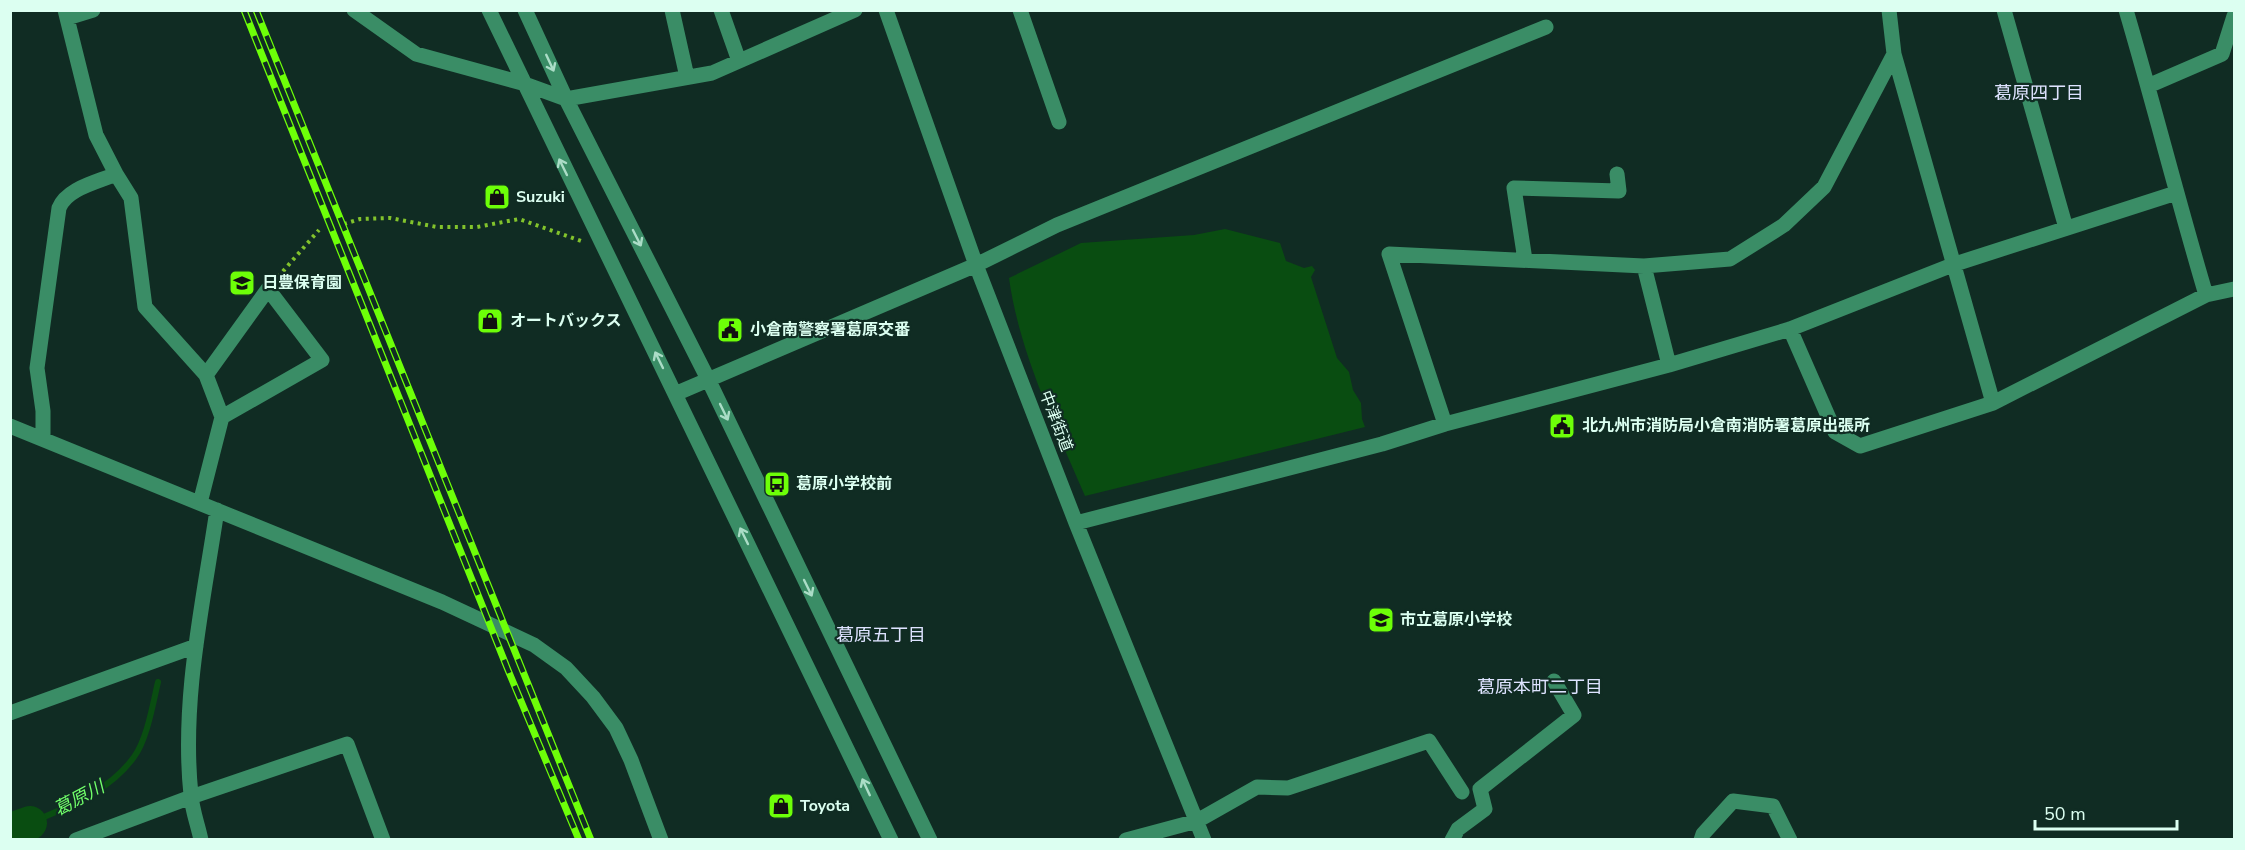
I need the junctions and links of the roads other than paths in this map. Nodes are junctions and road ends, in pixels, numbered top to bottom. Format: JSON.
{"nodes":[{"id":1,"x":93,"y":10,"type":"edge"},
{"id":2,"x":354,"y":10,"type":"edge"},
{"id":3,"x":489,"y":10,"type":"edge"},
{"id":4,"x":525,"y":10,"type":"edge"},
{"id":5,"x":672,"y":10,"type":"edge"},
{"id":6,"x":721,"y":10,"type":"edge"},
{"id":7,"x":855,"y":10,"type":"edge"},
{"id":8,"x":886,"y":10,"type":"edge"},
{"id":9,"x":1020,"y":10,"type":"edge"},
{"id":10,"x":1889,"y":10,"type":"edge"},
{"id":11,"x":2004,"y":10,"type":"edge"},
{"id":12,"x":2126,"y":10,"type":"edge"},
{"id":13,"x":66,"y":14,"type":"edge"},
{"id":14,"x":2235,"y":16,"type":"edge"},
{"id":15,"x":1546,"y":27,"type":"dead end"},
{"id":16,"x":1894,"y":54,"type":"junction"},
{"id":17,"x":739,"y":61,"type":"junction"},
{"id":18,"x":687,"y":77,"type":"junction"},
{"id":19,"x":522,"y":83,"type":"junction"},
{"id":20,"x":2148,"y":86,"type":"junction"},
{"id":21,"x":567,"y":99,"type":"junction"},
{"id":22,"x":1059,"y":122,"type":"dead end"},
{"id":23,"x":116,"y":174,"type":"junction"},
{"id":24,"x":1617,"y":174,"type":"dead end"},
{"id":25,"x":2175,"y":194,"type":"junction"},
{"id":26,"x":2066,"y":228,"type":"junction"},
{"id":27,"x":1526,"y":260,"type":"junction"},
{"id":28,"x":1955,"y":264,"type":"junction"},
{"id":29,"x":976,"y":265,"type":"junction"},
{"id":30,"x":1644,"y":266,"type":"junction"},
{"id":31,"x":2235,"y":289,"type":"edge"},
{"id":32,"x":2206,"y":295,"type":"junction"},
{"id":33,"x":1790,"y":329,"type":"junction"},
{"id":34,"x":1669,"y":365,"type":"junction"},
{"id":35,"x":206,"y":375,"type":"junction"},
{"id":36,"x":709,"y":381,"type":"junction"},
{"id":37,"x":675,"y":394,"type":"junction"},
{"id":38,"x":1993,"y":403,"type":"junction"},
{"id":39,"x":222,"y":417,"type":"junction"},
{"id":40,"x":1445,"y":424,"type":"junction"},
{"id":41,"x":10,"y":426,"type":"edge"},
{"id":42,"x":43,"y":439,"type":"junction"},
{"id":43,"x":200,"y":503,"type":"junction"},
{"id":44,"x":217,"y":510,"type":"junction"},
{"id":45,"x":1076,"y":523,"type":"junction"},
{"id":46,"x":196,"y":645,"type":"junction"},
{"id":47,"x":1554,"y":681,"type":"dead end"},
{"id":48,"x":10,"y":713,"type":"edge"},
{"id":49,"x":1462,"y":792,"type":"dead end"},
{"id":50,"x":191,"y":797,"type":"junction"},
{"id":51,"x":1197,"y":821,"type":"junction"},
{"id":52,"x":76,"y":840,"type":"edge"},
{"id":53,"x":201,"y":840,"type":"edge"},
{"id":54,"x":383,"y":840,"type":"edge"},
{"id":55,"x":662,"y":840,"type":"edge"},
{"id":56,"x":891,"y":840,"type":"edge"},
{"id":57,"x":930,"y":840,"type":"edge"},
{"id":58,"x":1126,"y":840,"type":"edge"},
{"id":59,"x":1204,"y":840,"type":"edge"},
{"id":60,"x":1452,"y":840,"type":"edge"},
{"id":61,"x":1701,"y":840,"type":"edge"},
{"id":62,"x":1790,"y":840,"type":"edge"}],
"edges":[{"from":1,"to":13,"type":"street"},
{"from":2,"to":19,"type":"street"},
{"from":3,"to":19,"type":"street"},
{"from":4,"to":21,"type":"street","one_way":true},
{"from":5,"to":18,"type":"street"},
{"from":6,"to":17,"type":"street"},
{"from":7,"to":17,"type":"street"},
{"from":8,"to":29,"type":"street","name":"中津街道"},
{"from":9,"to":22,"type":"street"},
{"from":10,"to":16,"type":"street"},
{"from":11,"to":26,"type":"street"},
{"from":12,"to":20,"type":"street"},
{"from":13,"to":23,"type":"street"},
{"from":14,"to":20,"type":"street"},
{"from":15,"to":29,"type":"street"},
{"from":16,"to":28,"type":"street"},
{"from":16,"to":30,"type":"street"},
{"from":17,"to":18,"type":"street"},
{"from":18,"to":21,"type":"street"},
{"from":19,"to":21,"type":"street"},
{"from":37,"to":19,"type":"street","one_way":true},
{"from":20,"to":25,"type":"street"},
{"from":21,"to":36,"type":"street","one_way":true},
{"from":23,"to":35,"type":"street"},
{"from":23,"to":42,"type":"street"},
{"from":24,"to":27,"type":"street"},
{"from":25,"to":26,"type":"street"},
{"from":25,"to":32,"type":"street"},
{"from":26,"to":28,"type":"street"},
{"from":27,"to":30,"type":"street"},
{"from":27,"to":40,"type":"street"},
{"from":28,"to":33,"type":"street"},
{"from":28,"to":38,"type":"street"},
{"from":29,"to":36,"type":"street"},
{"from":29,"to":45,"type":"street","name":"中津街道"},
{"from":30,"to":34,"type":"street"},
{"from":31,"to":32,"type":"street"},
{"from":32,"to":38,"type":"street"},
{"from":33,"to":34,"type":"street"},
{"from":33,"to":38,"type":"street"},
{"from":34,"to":40,"type":"street"},
{"from":35,"to":39,"type":"street"},
{"from":35,"to":39,"type":"street"},
{"from":36,"to":37,"type":"street"},
{"from":36,"to":57,"type":"street","one_way":true},
{"from":56,"to":37,"type":"street","one_way":true},
{"from":39,"to":43,"type":"street"},
{"from":40,"to":45,"type":"street"},
{"from":41,"to":42,"type":"street"},
{"from":42,"to":43,"type":"street"},
{"from":43,"to":44,"type":"street"},
{"from":44,"to":46,"type":"street"},
{"from":44,"to":55,"type":"street"},
{"from":45,"to":51,"type":"street","name":"中津街道"},
{"from":46,"to":48,"type":"street"},
{"from":46,"to":50,"type":"street"},
{"from":47,"to":60,"type":"street"},
{"from":49,"to":51,"type":"street"},
{"from":50,"to":52,"type":"street"},
{"from":50,"to":53,"type":"street"},
{"from":50,"to":54,"type":"street"},
{"from":51,"to":58,"type":"street"},
{"from":51,"to":59,"type":"street","name":"中津街道"},
{"from":61,"to":62,"type":"street"}]}
